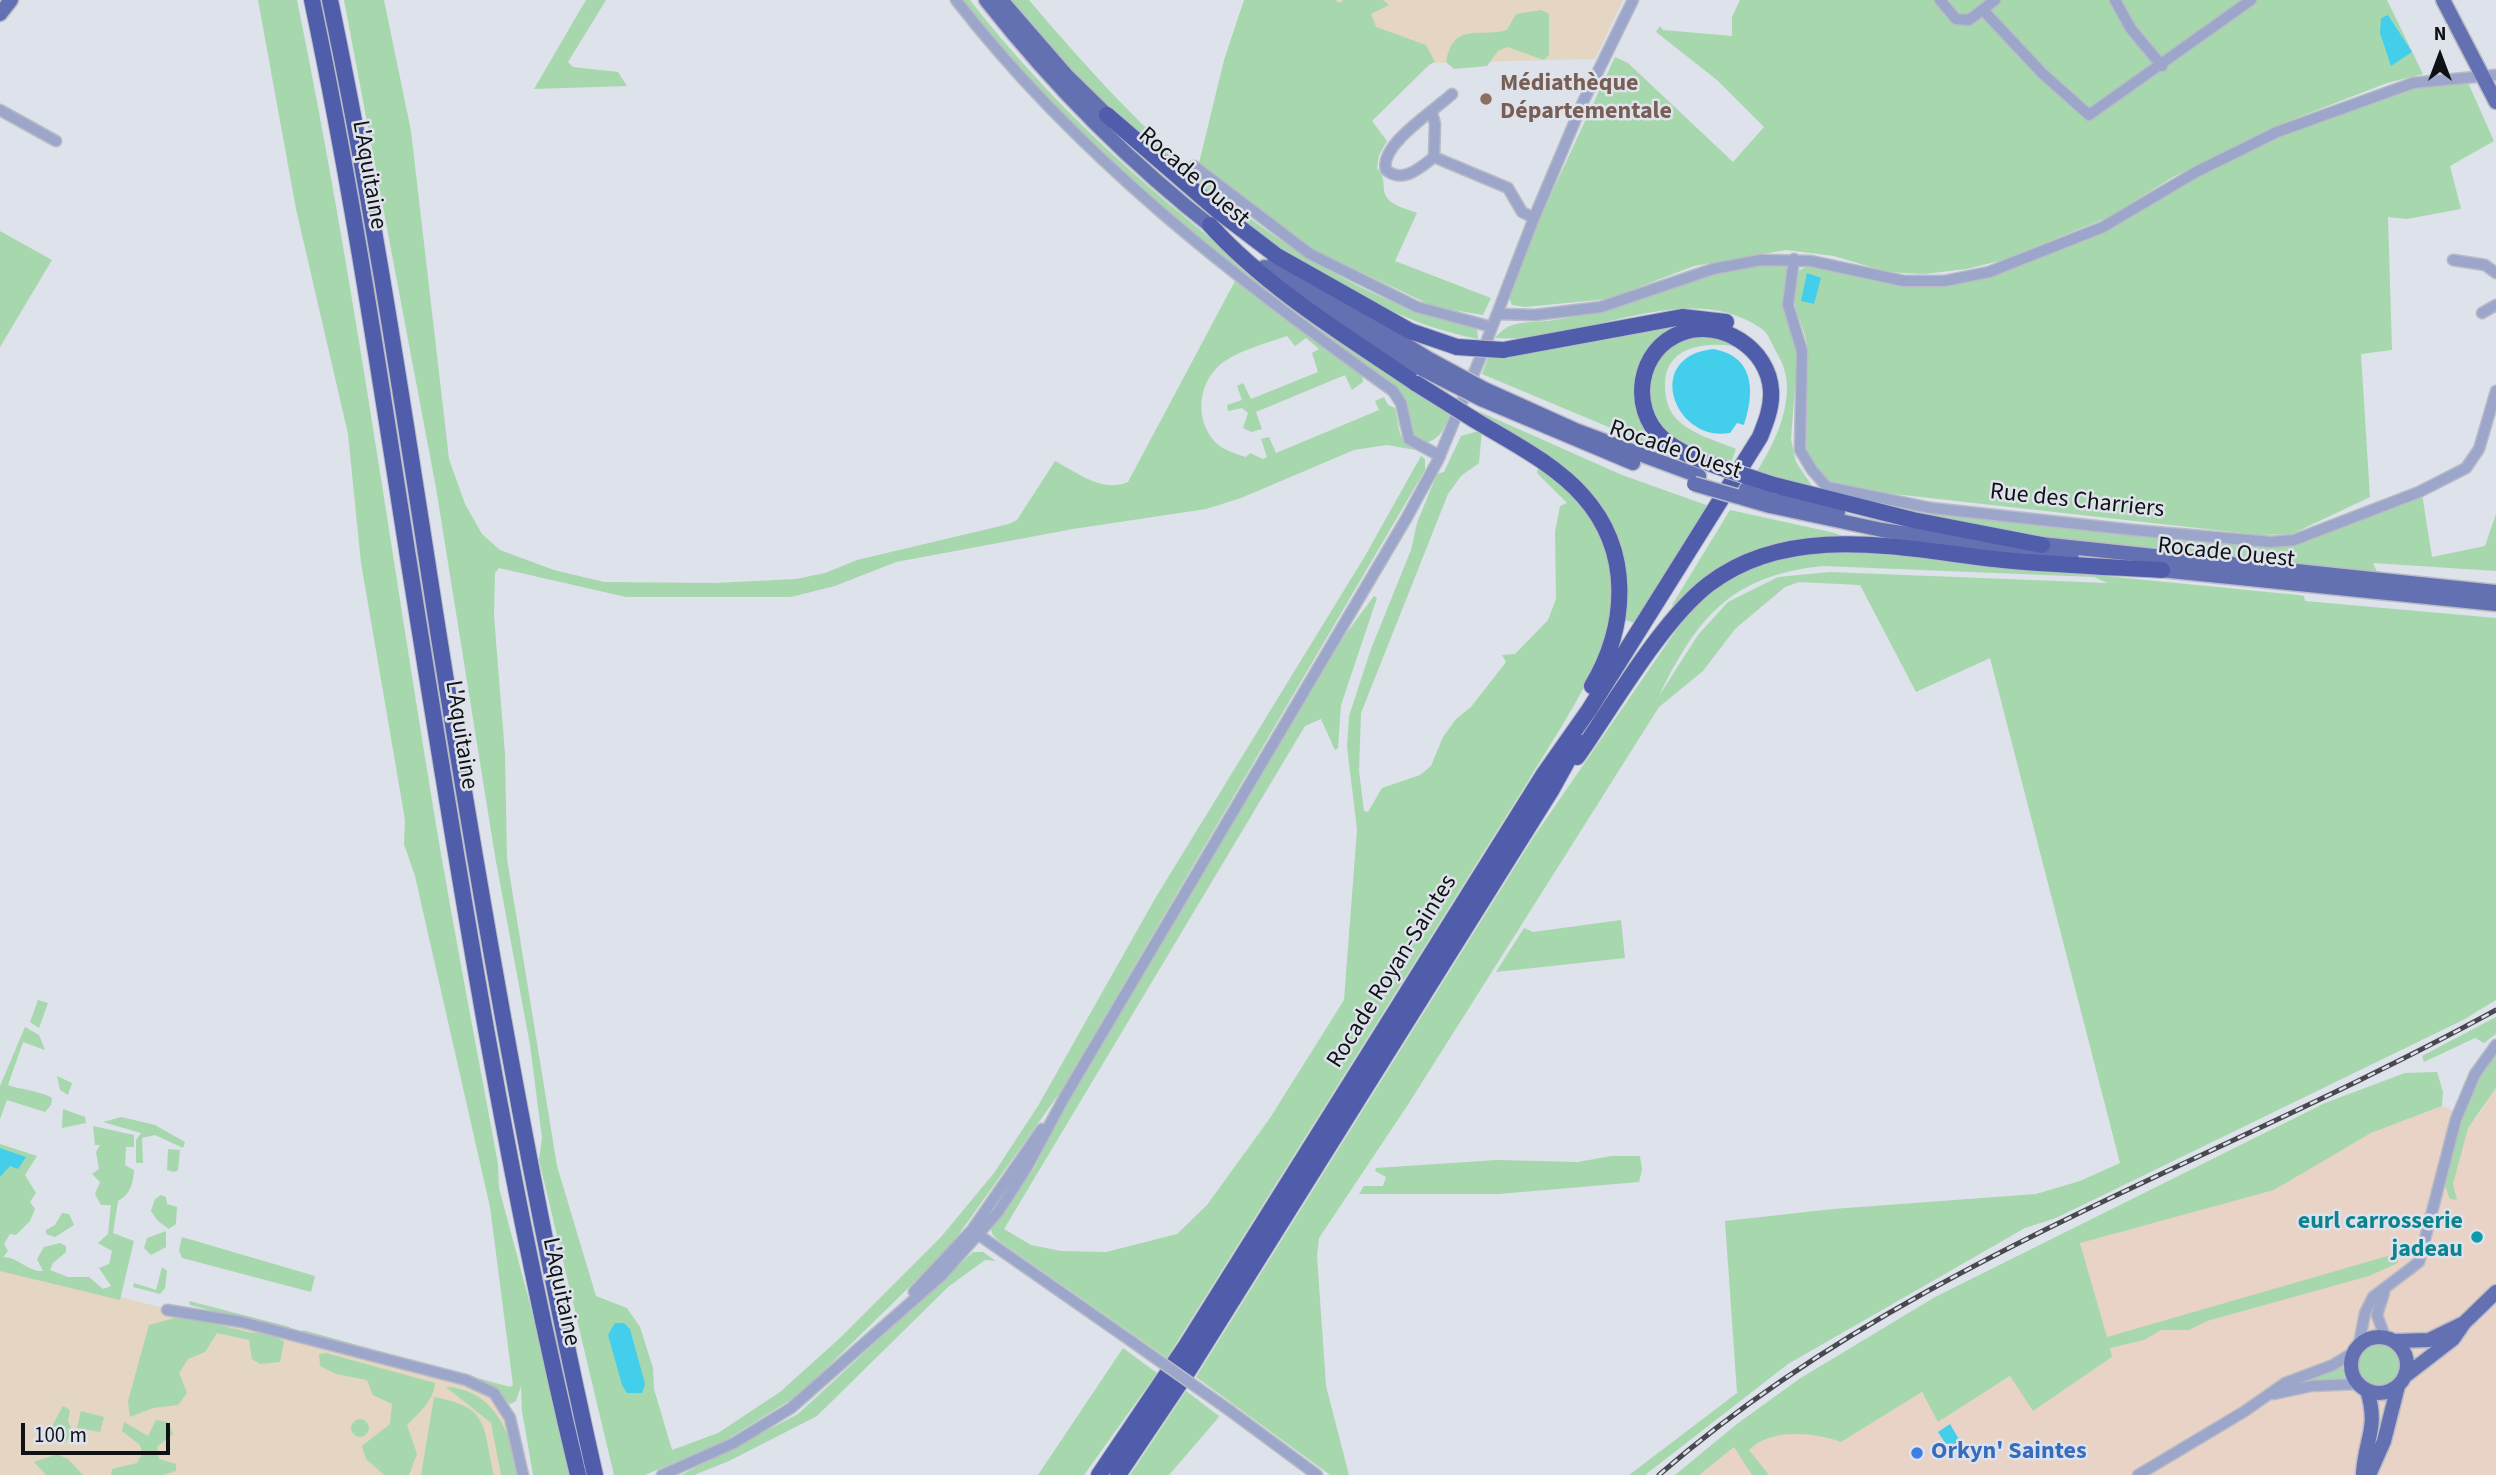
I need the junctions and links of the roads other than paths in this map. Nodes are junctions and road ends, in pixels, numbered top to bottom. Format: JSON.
{"nodes":[{"id":1,"x":12,"y":0,"type":"edge"},
{"id":2,"x":312,"y":0,"type":"edge"},
{"id":3,"x":330,"y":0,"type":"edge"},
{"id":4,"x":956,"y":0,"type":"edge"},
{"id":5,"x":986,"y":0,"type":"edge"},
{"id":6,"x":1001,"y":0,"type":"edge"},
{"id":7,"x":1633,"y":0,"type":"edge"},
{"id":8,"x":1940,"y":0,"type":"edge"},
{"id":9,"x":1995,"y":0,"type":"edge"},
{"id":10,"x":2115,"y":0,"type":"edge"},
{"id":11,"x":2443,"y":0,"type":"edge"},
{"id":12,"x":2247,"y":1,"type":"edge"},
{"id":13,"x":1983,"y":10,"type":"junction"},
{"id":14,"x":0,"y":14,"type":"edge"},
{"id":15,"x":2162,"y":66,"type":"junction"},
{"id":16,"x":2489,"y":75,"type":"edge"},
{"id":17,"x":1452,"y":94,"type":"dead end"},
{"id":18,"x":2496,"y":102,"type":"edge"},
{"id":19,"x":0,"y":110,"type":"edge"},
{"id":20,"x":1432,"y":113,"type":"junction"},
{"id":21,"x":1107,"y":115,"type":"junction"},
{"id":22,"x":56,"y":141,"type":"dead end"},
{"id":23,"x":1434,"y":156,"type":"junction"},
{"id":24,"x":1194,"y":166,"type":"dead end"},
{"id":25,"x":1534,"y":218,"type":"junction"},
{"id":26,"x":1210,"y":225,"type":"joint"},
{"id":27,"x":1794,"y":259,"type":"junction"},
{"id":28,"x":2453,"y":260,"type":"dead end"},
{"id":29,"x":2496,"y":273,"type":"edge"},
{"id":30,"x":2496,"y":305,"type":"edge"},
{"id":31,"x":2482,"y":313,"type":"dead end"},
{"id":32,"x":1497,"y":314,"type":"junction"},
{"id":33,"x":1492,"y":327,"type":"junction"},
{"id":34,"x":1487,"y":340,"type":"dead end"},
{"id":35,"x":1480,"y":356,"type":"dead end"},
{"id":36,"x":1421,"y":370,"type":"junction"},
{"id":37,"x":2496,"y":391,"type":"edge"},
{"id":38,"x":1440,"y":456,"type":"junction"},
{"id":39,"x":1772,"y":495,"type":"junction"},
{"id":40,"x":2042,"y":545,"type":"joint"},
{"id":41,"x":2162,"y":570,"type":"junction"},
{"id":42,"x":2496,"y":592,"type":"edge"},
{"id":43,"x":2496,"y":604,"type":"edge"},
{"id":44,"x":1544,"y":774,"type":"junction"},
{"id":45,"x":1552,"y":789,"type":"junction"},
{"id":46,"x":2496,"y":1045,"type":"edge"},
{"id":47,"x":975,"y":1233,"type":"junction"},
{"id":48,"x":2389,"y":1284,"type":"junction"},
{"id":49,"x":2496,"y":1292,"type":"edge"},
{"id":50,"x":167,"y":1310,"type":"dead end"},
{"id":51,"x":2464,"y":1323,"type":"junction"},
{"id":52,"x":2391,"y":1339,"type":"junction"},
{"id":53,"x":2356,"y":1348,"type":"junction"},
{"id":54,"x":2402,"y":1381,"type":"junction"},
{"id":55,"x":2363,"y":1387,"type":"junction"},
{"id":56,"x":2267,"y":1395,"type":"junction"},
{"id":57,"x":523,"y":1475,"type":"edge"},
{"id":58,"x":578,"y":1475,"type":"edge"},
{"id":59,"x":595,"y":1475,"type":"edge"},
{"id":60,"x":662,"y":1475,"type":"edge"},
{"id":61,"x":1099,"y":1475,"type":"edge"},
{"id":62,"x":1118,"y":1475,"type":"edge"},
{"id":63,"x":1317,"y":1475,"type":"edge"},
{"id":64,"x":2138,"y":1475,"type":"edge"},
{"id":65,"x":2363,"y":1475,"type":"edge"},
{"id":66,"x":2369,"y":1475,"type":"edge"}],
"edges":[{"from":1,"to":14,"type":"main road"},
{"from":2,"to":58,"type":"highway","name":"L'Aquitaine"},
{"from":3,"to":59,"type":"highway","name":"L'Aquitaine"},
{"from":4,"to":38,"type":"street"},
{"from":5,"to":26,"type":"main road","name":"Rocade Ouest"},
{"from":6,"to":21,"type":"main road","name":"Rocade Ouest"},
{"from":7,"to":25,"type":"street"},
{"from":8,"to":13,"type":"street"},
{"from":9,"to":13,"type":"street"},
{"from":10,"to":15,"type":"street"},
{"from":11,"to":16,"type":"main road"},
{"from":12,"to":15,"type":"street"},
{"from":13,"to":15,"type":"street"},
{"from":16,"to":18,"type":"main road"},
{"from":16,"to":27,"type":"street"},
{"from":17,"to":20,"type":"street"},
{"from":19,"to":22,"type":"street"},
{"from":20,"to":23,"type":"street"},
{"from":20,"to":23,"type":"street"},
{"from":21,"to":36,"type":"main road","name":"Rocade Ouest"},
{"from":21,"to":45,"type":"highway","name":"Rocade Royan-Saintes","bridge":true},
{"from":23,"to":25,"type":"street"},
{"from":24,"to":33,"type":"street"},
{"from":25,"to":32,"type":"street"},
{"from":26,"to":36,"type":"highway"},
{"from":27,"to":32,"type":"street"},
{"from":27,"to":37,"type":"street","name":"Rue des Charriers"},
{"from":28,"to":29,"type":"street"},
{"from":30,"to":31,"type":"street"},
{"from":32,"to":33,"type":"street"},
{"from":33,"to":34,"type":"street"},
{"from":35,"to":38,"type":"street"},
{"from":36,"to":39,"type":"main road","name":"Rocade Ouest","bridge":true},
{"from":36,"to":44,"type":"highway","bridge":true},
{"from":38,"to":47,"type":"street"},
{"from":39,"to":40,"type":"highway","name":"Rocade Royan-Saintes"},
{"from":39,"to":41,"type":"main road","name":"Rocade Ouest"},
{"from":39,"to":44,"type":"highway","name":"Rocade Royan-Saintes","bridge":true},
{"from":40,"to":42,"type":"main road","name":"Rocade Ouest"},
{"from":41,"to":43,"type":"main road","name":"Rocade Ouest"},
{"from":41,"to":45,"type":"highway"},
{"from":44,"to":61,"type":"highway","name":"Rocade Royan-Saintes"},
{"from":45,"to":62,"type":"highway","name":"Rocade Royan-Saintes"},
{"from":46,"to":48,"type":"street"},
{"from":47,"to":60,"type":"street"},
{"from":47,"to":63,"type":"street","bridge":true},
{"from":48,"to":52,"type":"street"},
{"from":48,"to":53,"type":"street"},
{"from":49,"to":51,"type":"main road"},
{"from":50,"to":57,"type":"street"},
{"from":51,"to":52,"type":"main road"},
{"from":51,"to":54,"type":"main road"},
{"from":52,"to":53,"type":"main road"},
{"from":52,"to":54,"type":"main road"},
{"from":53,"to":55,"type":"main road"},
{"from":53,"to":56,"type":"street"},
{"from":54,"to":55,"type":"main road"},
{"from":54,"to":66,"type":"main road"},
{"from":55,"to":56,"type":"street"},
{"from":55,"to":65,"type":"main road"},
{"from":56,"to":64,"type":"street"}]}
